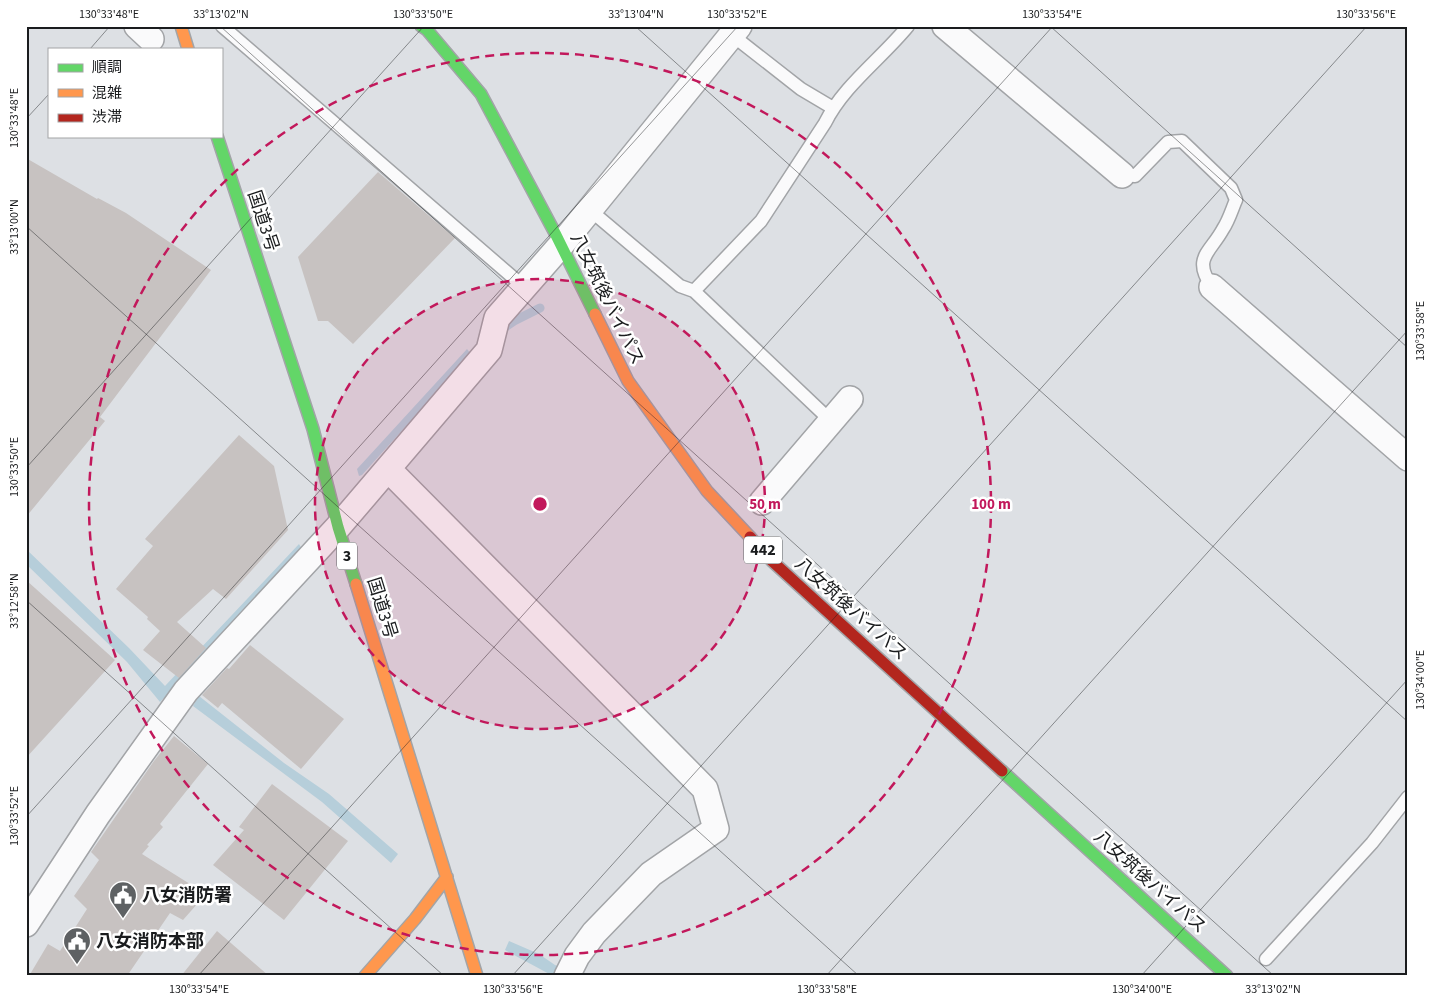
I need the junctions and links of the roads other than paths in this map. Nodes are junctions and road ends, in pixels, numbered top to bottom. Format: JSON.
{"nodes":[{"id":1,"x":181,"y":26,"type":"edge"},
{"id":2,"x":222,"y":26,"type":"edge"},
{"id":3,"x":421,"y":26,"type":"edge"},
{"id":4,"x":908,"y":26,"type":"edge"},
{"id":5,"x":945,"y":26,"type":"edge"},
{"id":6,"x":736,"y":31,"type":"edge"},
{"id":7,"x":188,"y":48,"type":"edge"},
{"id":8,"x":833,"y":108,"type":"junction"},
{"id":9,"x":218,"y":138,"type":"edge"},
{"id":10,"x":1122,"y":175,"type":"joint"},
{"id":11,"x":590,"y":210,"type":"junction"},
{"id":12,"x":562,"y":245,"type":"junction"},
{"id":13,"x":524,"y":287,"type":"junction"},
{"id":14,"x":1212,"y":287,"type":"joint"},
{"id":15,"x":694,"y":291,"type":"junction"},
{"id":16,"x":850,"y":398,"type":"dead end"},
{"id":17,"x":831,"y":421,"type":"junction"},
{"id":18,"x":1408,"y":458,"type":"edge"},
{"id":19,"x":388,"y":469,"type":"junction"},
{"id":20,"x":762,"y":502,"type":"dead end"},
{"id":21,"x":338,"y":527,"type":"junction"},
{"id":22,"x":1408,"y":797,"type":"edge"},
{"id":23,"x":447,"y":877,"type":"junction"},
{"id":24,"x":26,"y":924,"type":"edge"},
{"id":25,"x":1266,"y":959,"type":"dead end"},
{"id":26,"x":570,"y":970,"type":"edge"},
{"id":27,"x":365,"y":976,"type":"edge"},
{"id":28,"x":477,"y":976,"type":"edge"},
{"id":29,"x":1227,"y":976,"type":"edge"}],
"edges":[{"from":1,"to":7,"type":"main road"},
{"from":2,"to":13,"type":"lane"},
{"from":3,"to":12,"type":"main road","name":"八女筑後バイパス","number":"442"},
{"from":4,"to":8,"type":"lane"},
{"from":5,"to":10,"type":"street"},
{"from":6,"to":8,"type":"lane"},
{"from":6,"to":11,"type":"street"},
{"from":8,"to":15,"type":"lane"},
{"from":9,"to":21,"type":"main road","name":"国道3号","number":"3"},
{"from":10,"to":14,"type":"lane"},
{"from":11,"to":12,"type":"street"},
{"from":11,"to":15,"type":"lane"},
{"from":12,"to":13,"type":"street"},
{"from":12,"to":29,"type":"main road","name":"八女筑後バイパス","number":"442"},
{"from":13,"to":19,"type":"street"},
{"from":14,"to":18,"type":"street"},
{"from":15,"to":17,"type":"lane"},
{"from":16,"to":17,"type":"street"},
{"from":17,"to":20,"type":"street"},
{"from":19,"to":21,"type":"street"},
{"from":19,"to":26,"type":"street"},
{"from":21,"to":23,"type":"main road","name":"国道3号","number":"3"},
{"from":21,"to":24,"type":"street"},
{"from":22,"to":25,"type":"lane"},
{"from":23,"to":27,"type":"main road"},
{"from":23,"to":28,"type":"main road","name":"国道3号","number":"3"}]}
